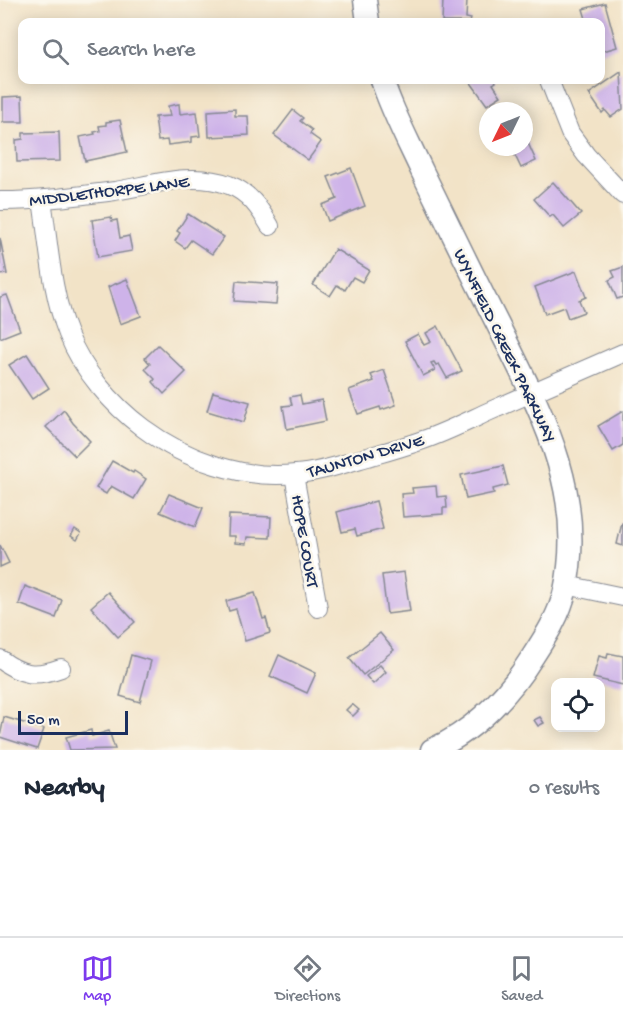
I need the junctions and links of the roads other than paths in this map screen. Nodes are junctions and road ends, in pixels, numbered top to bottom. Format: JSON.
{"nodes":[{"id":1,"x":365,"y":0,"type":"edge"},
{"id":2,"x":367,"y":18,"type":"edge"},
{"id":3,"x":384,"y":84,"type":"edge"},
{"id":4,"x":551,"y":84,"type":"edge"},
{"id":5,"x":623,"y":195,"type":"edge"},
{"id":6,"x":42,"y":200,"type":"junction"},
{"id":7,"x":0,"y":201,"type":"edge"},
{"id":8,"x":270,"y":226,"type":"dead end"},
{"id":9,"x":623,"y":353,"type":"edge"},
{"id":10,"x":531,"y":393,"type":"junction"},
{"id":11,"x":294,"y":475,"type":"junction"},
{"id":12,"x":566,"y":585,"type":"junction"},
{"id":13,"x":623,"y":597,"type":"edge"},
{"id":14,"x":318,"y":608,"type":"dead end"},
{"id":15,"x":0,"y":659,"type":"edge"},
{"id":16,"x":62,"y":668,"type":"dead end"},
{"id":17,"x":432,"y":750,"type":"edge"}],
"edges":[{"from":1,"to":2,"type":"street"},
{"from":3,"to":10,"type":"street","name":"WYNFIELD CREEK PARKWAY"},
{"from":4,"to":5,"type":"street"},
{"from":6,"to":7,"type":"street","name":"MIDDLETHORPE LANE"},
{"from":6,"to":8,"type":"street","name":"MIDDLETHORPE LANE"},
{"from":6,"to":11,"type":"street","name":"TAUNTON DRIVE"},
{"from":9,"to":10,"type":"street","name":"TAUNTON DRIVE"},
{"from":10,"to":11,"type":"street","name":"TAUNTON DRIVE"},
{"from":10,"to":12,"type":"street","name":"WYNFIELD CREEK PARKWAY"},
{"from":11,"to":14,"type":"street","name":"HOPE COURT"},
{"from":12,"to":13,"type":"street"},
{"from":12,"to":17,"type":"street","name":"WYNFIELD CREEK PARKWAY"},
{"from":15,"to":16,"type":"street"}]}
